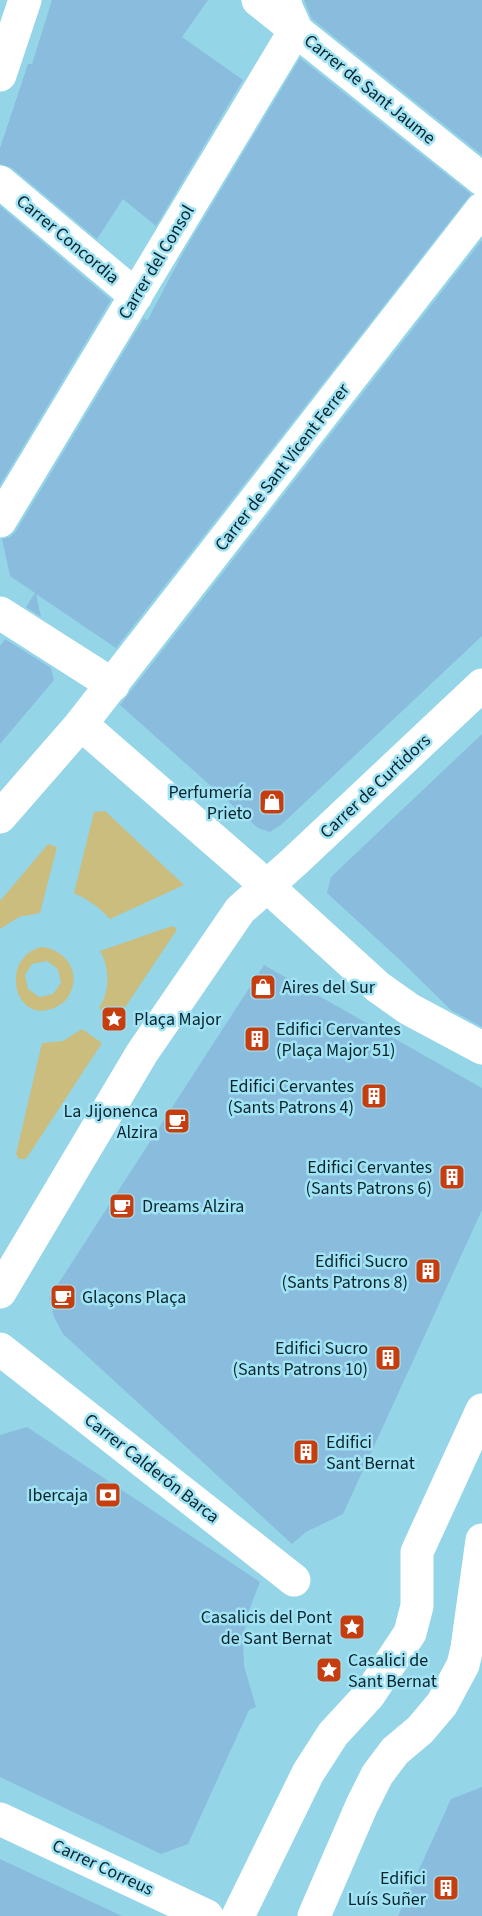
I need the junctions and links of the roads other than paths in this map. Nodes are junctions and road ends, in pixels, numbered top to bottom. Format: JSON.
{"nodes":[{"id":1,"x":25,"y":0,"type":"edge"},
{"id":2,"x":258,"y":0,"type":"edge"},
{"id":3,"x":291,"y":15,"type":"edge"},
{"id":4,"x":4,"y":53,"type":"edge"},
{"id":5,"x":482,"y":179,"type":"edge"},
{"id":6,"x":0,"y":182,"type":"edge"},
{"id":7,"x":482,"y":210,"type":"edge"},
{"id":8,"x":136,"y":296,"type":"junction"},
{"id":9,"x":0,"y":521,"type":"edge"},
{"id":10,"x":0,"y":613,"type":"edge"},
{"id":11,"x":113,"y":685,"type":"junction"},
{"id":12,"x":482,"y":685,"type":"edge"},
{"id":13,"x":81,"y":724,"type":"junction"},
{"id":14,"x":0,"y":817,"type":"edge"},
{"id":15,"x":267,"y":886,"type":"junction"},
{"id":16,"x":482,"y":1048,"type":"edge"},
{"id":17,"x":0,"y":1292,"type":"edge"},
{"id":18,"x":5,"y":1353,"type":"edge"},
{"id":19,"x":482,"y":1410,"type":"edge"},
{"id":20,"x":482,"y":1540,"type":"edge"},
{"id":21,"x":294,"y":1580,"type":"dead end"},
{"id":22,"x":0,"y":1818,"type":"edge"},
{"id":23,"x":207,"y":1916,"type":"edge"},
{"id":24,"x":238,"y":1916,"type":"edge"},
{"id":25,"x":314,"y":1916,"type":"edge"}],
"edges":[{"from":1,"to":4,"type":"street"},
{"from":2,"to":3,"type":"street","name":"Carrer de Sant Jaume"},
{"from":3,"to":5,"type":"street","name":"Carrer de Sant Jaume"},
{"from":3,"to":8,"type":"street","name":"Carrer del Consol"},
{"from":6,"to":8,"type":"street","name":"Carrer Concordia"},
{"from":7,"to":11,"type":"street","name":"Carrer de Sant Vicent Ferrer"},
{"from":8,"to":9,"type":"street","name":"Carrer del Consol"},
{"from":10,"to":11,"type":"street"},
{"from":11,"to":13,"type":"street","name":"Carrer de Sant Vicent Ferrer"},
{"from":12,"to":15,"type":"street","name":"Carrer de Curtidors"},
{"from":13,"to":14,"type":"street"},
{"from":13,"to":15,"type":"street"},
{"from":15,"to":16,"type":"street"},
{"from":15,"to":17,"type":"street","name":"Carrer de Curtidors"},
{"from":18,"to":21,"type":"street","name":"Carrer Calderón Barca"},
{"from":19,"to":24,"type":"street"},
{"from":20,"to":25,"type":"street"},
{"from":22,"to":23,"type":"street","name":"Carrer Correus"}]}
